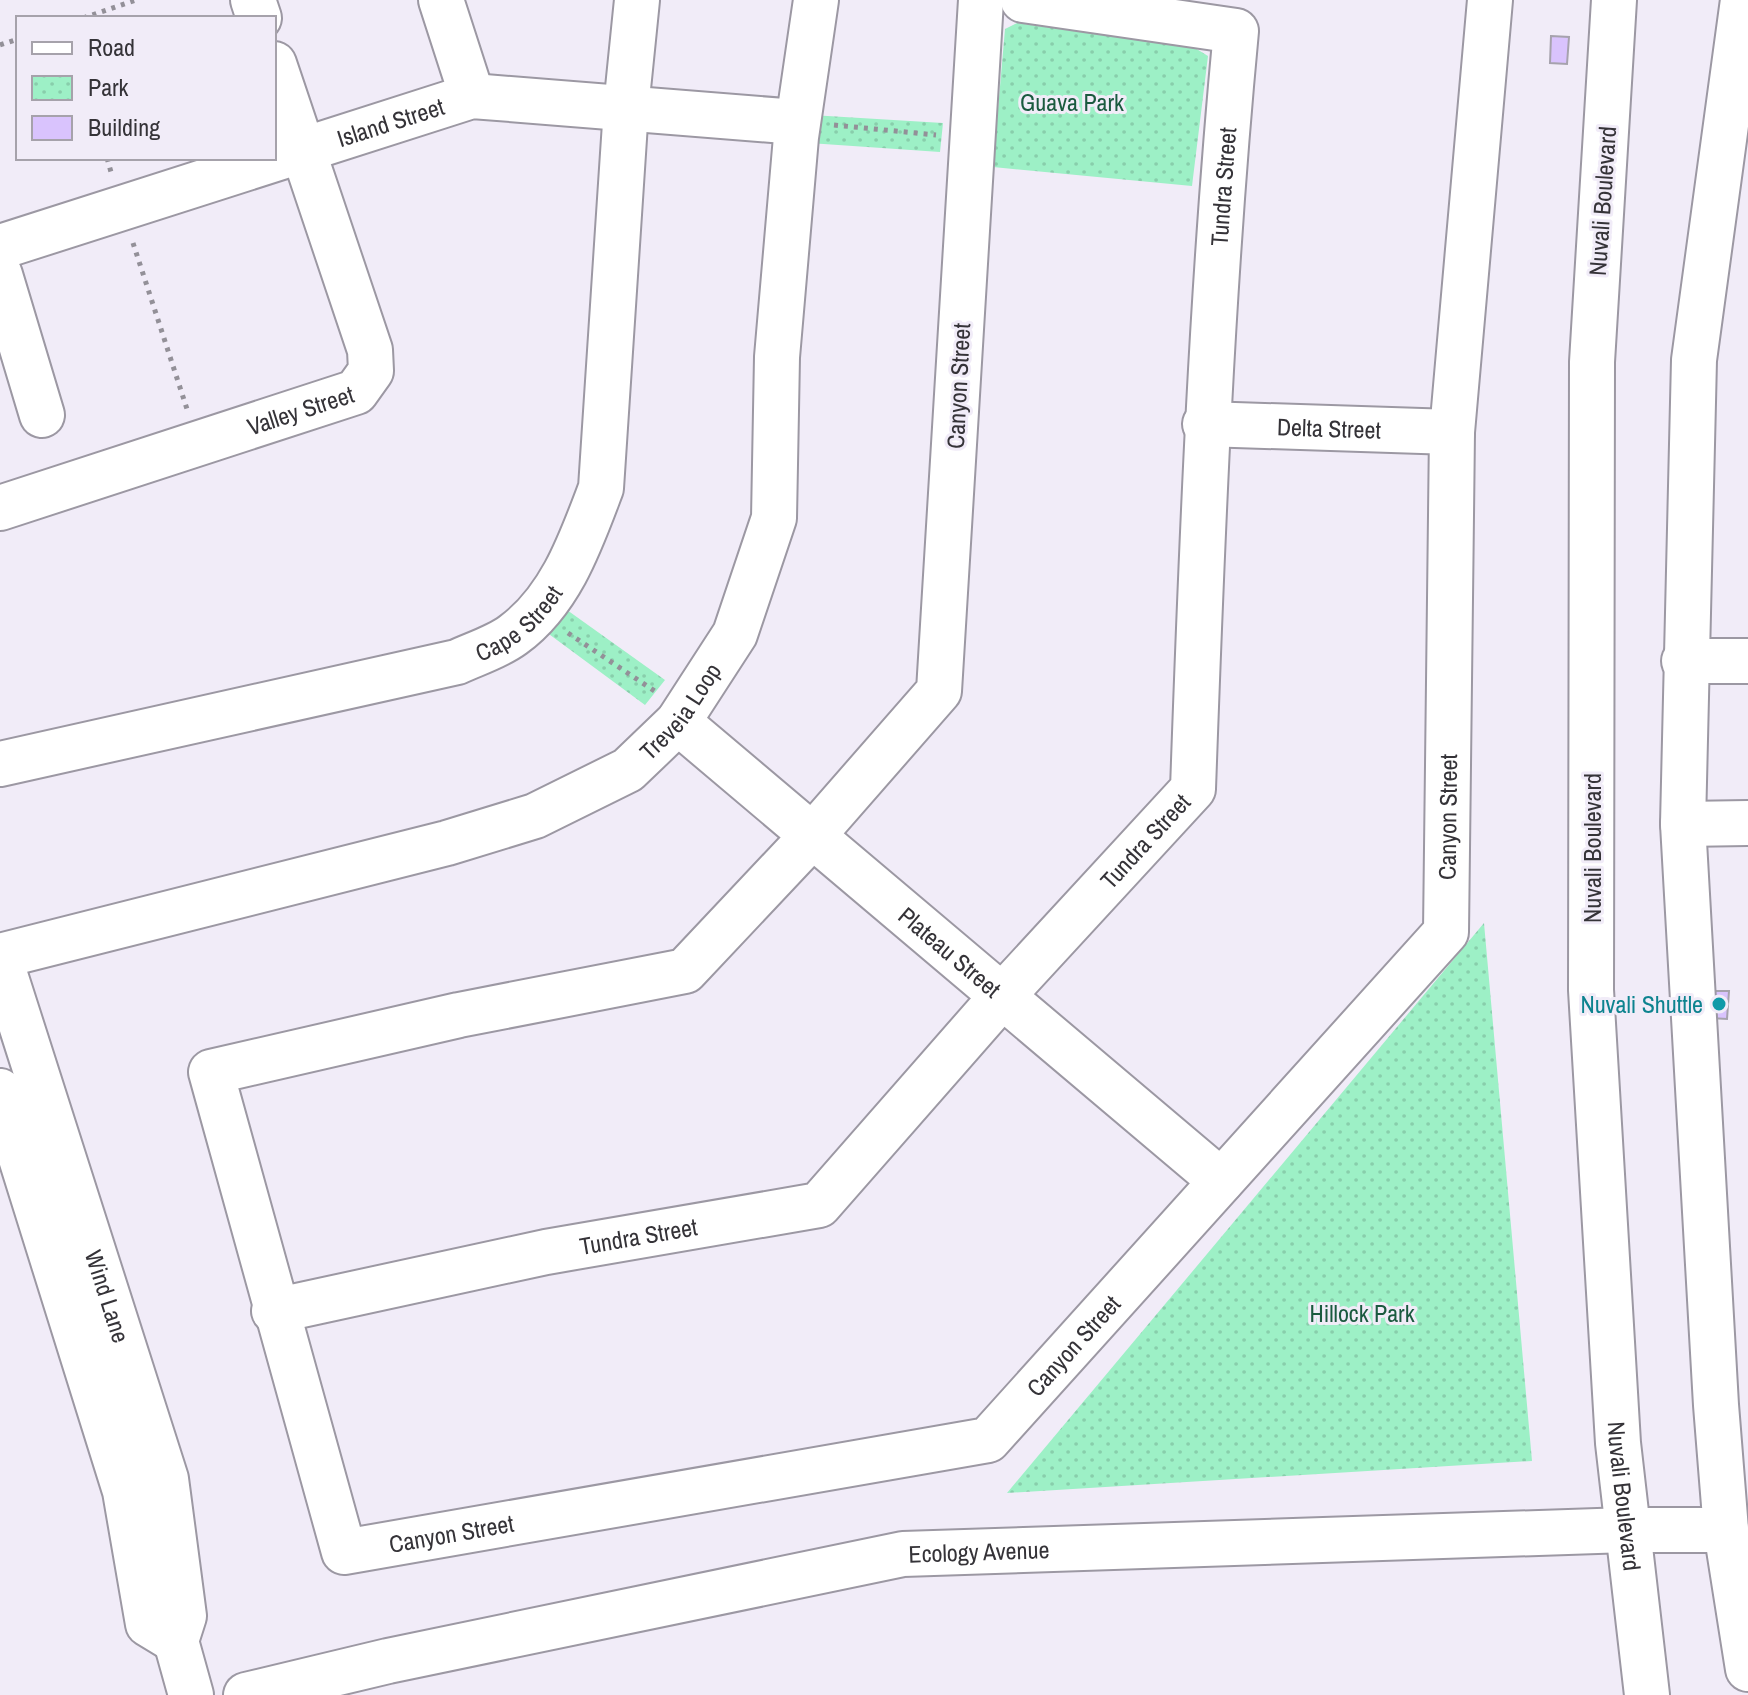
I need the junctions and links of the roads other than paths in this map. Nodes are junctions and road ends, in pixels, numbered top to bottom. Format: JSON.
{"nodes":[{"id":1,"x":441,"y":0,"type":"edge"},
{"id":2,"x":637,"y":0,"type":"edge"},
{"id":3,"x":816,"y":0,"type":"edge"},
{"id":4,"x":981,"y":0,"type":"edge"},
{"id":5,"x":1023,"y":0,"type":"edge"},
{"id":6,"x":1490,"y":0,"type":"edge"},
{"id":7,"x":1614,"y":0,"type":"edge"},
{"id":8,"x":1743,"y":0,"type":"edge"},
{"id":9,"x":276,"y":70,"type":"edge"},
{"id":10,"x":472,"y":96,"type":"junction"},
{"id":11,"x":626,"y":108,"type":"junction"},
{"id":12,"x":797,"y":122,"type":"junction"},
{"id":13,"x":302,"y":151,"type":"junction"},
{"id":14,"x":276,"y":159,"type":"edge"},
{"id":15,"x":274,"y":160,"type":"edge"},
{"id":16,"x":0,"y":247,"type":"edge"},
{"id":17,"x":0,"y":275,"type":"edge"},
{"id":18,"x":42,"y":415,"type":"dead end"},
{"id":19,"x":1205,"y":424,"type":"junction"},
{"id":20,"x":1452,"y":432,"type":"junction"},
{"id":21,"x":0,"y":508,"type":"edge"},
{"id":22,"x":1684,"y":661,"type":"junction"},
{"id":23,"x":1748,"y":661,"type":"edge"},
{"id":24,"x":682,"y":717,"type":"junction"},
{"id":25,"x":0,"y":764,"type":"edge"},
{"id":26,"x":1748,"y":823,"type":"edge"},
{"id":27,"x":1683,"y":824,"type":"junction"},
{"id":28,"x":814,"y":834,"type":"junction"},
{"id":29,"x":0,"y":957,"type":"edge"},
{"id":30,"x":1004,"y":994,"type":"junction"},
{"id":31,"x":0,"y":1091,"type":"edge"},
{"id":32,"x":1221,"y":1181,"type":"junction"},
{"id":33,"x":274,"y":1311,"type":"junction"},
{"id":34,"x":1627,"y":1530,"type":"junction"},
{"id":35,"x":1726,"y":1530,"type":"junction"},
{"id":36,"x":176,"y":1641,"type":"junction"},
{"id":37,"x":1748,"y":1669,"type":"edge"},
{"id":38,"x":263,"y":1693,"type":"edge"},
{"id":39,"x":191,"y":1695,"type":"edge"},
{"id":40,"x":1647,"y":1695,"type":"edge"}],
"edges":[{"from":1,"to":10,"type":"street"},
{"from":2,"to":11,"type":"street","name":"Cape Street"},
{"from":3,"to":12,"type":"street","name":"Treveia Loop"},
{"from":4,"to":28,"type":"street","name":"Canyon Street"},
{"from":5,"to":19,"type":"street","name":"Tundra Street"},
{"from":6,"to":20,"type":"street","name":"Canyon Street"},
{"from":7,"to":34,"type":"street","name":"Nuvali Boulevard"},
{"from":8,"to":22,"type":"street"},
{"from":9,"to":13,"type":"street"},
{"from":10,"to":11,"type":"street","name":"Island Street"},
{"from":10,"to":13,"type":"street","name":"Island Street"},
{"from":11,"to":12,"type":"street","name":"Island Street"},
{"from":11,"to":25,"type":"street","name":"Cape Street"},
{"from":12,"to":24,"type":"street","name":"Treveia Loop"},
{"from":13,"to":14,"type":"street","name":"Island Street"},
{"from":13,"to":21,"type":"street","name":"Valley Street"},
{"from":15,"to":16,"type":"street","name":"Island Street"},
{"from":17,"to":18,"type":"street"},
{"from":19,"to":20,"type":"street","name":"Delta Street"},
{"from":19,"to":30,"type":"street","name":"Tundra Street"},
{"from":20,"to":32,"type":"street","name":"Canyon Street"},
{"from":22,"to":23,"type":"street"},
{"from":22,"to":27,"type":"street"},
{"from":24,"to":28,"type":"street","name":"Plateau Street"},
{"from":24,"to":29,"type":"street","name":"Treveia Loop"},
{"from":26,"to":27,"type":"street"},
{"from":27,"to":35,"type":"street"},
{"from":28,"to":30,"type":"street","name":"Plateau Street"},
{"from":28,"to":33,"type":"street","name":"Canyon Street"},
{"from":29,"to":36,"type":"street","name":"Wind Lane"},
{"from":30,"to":32,"type":"street","name":"Plateau Street"},
{"from":30,"to":33,"type":"street","name":"Tundra Street"},
{"from":31,"to":36,"type":"street","name":"Wind Lane"},
{"from":32,"to":33,"type":"street","name":"Canyon Street"},
{"from":34,"to":35,"type":"street","name":"Ecology Avenue"},
{"from":34,"to":38,"type":"street","name":"Ecology Avenue"},
{"from":34,"to":40,"type":"street","name":"Nuvali Boulevard"},
{"from":35,"to":37,"type":"street"},
{"from":36,"to":39,"type":"street","name":"Wind Lane"}]}
